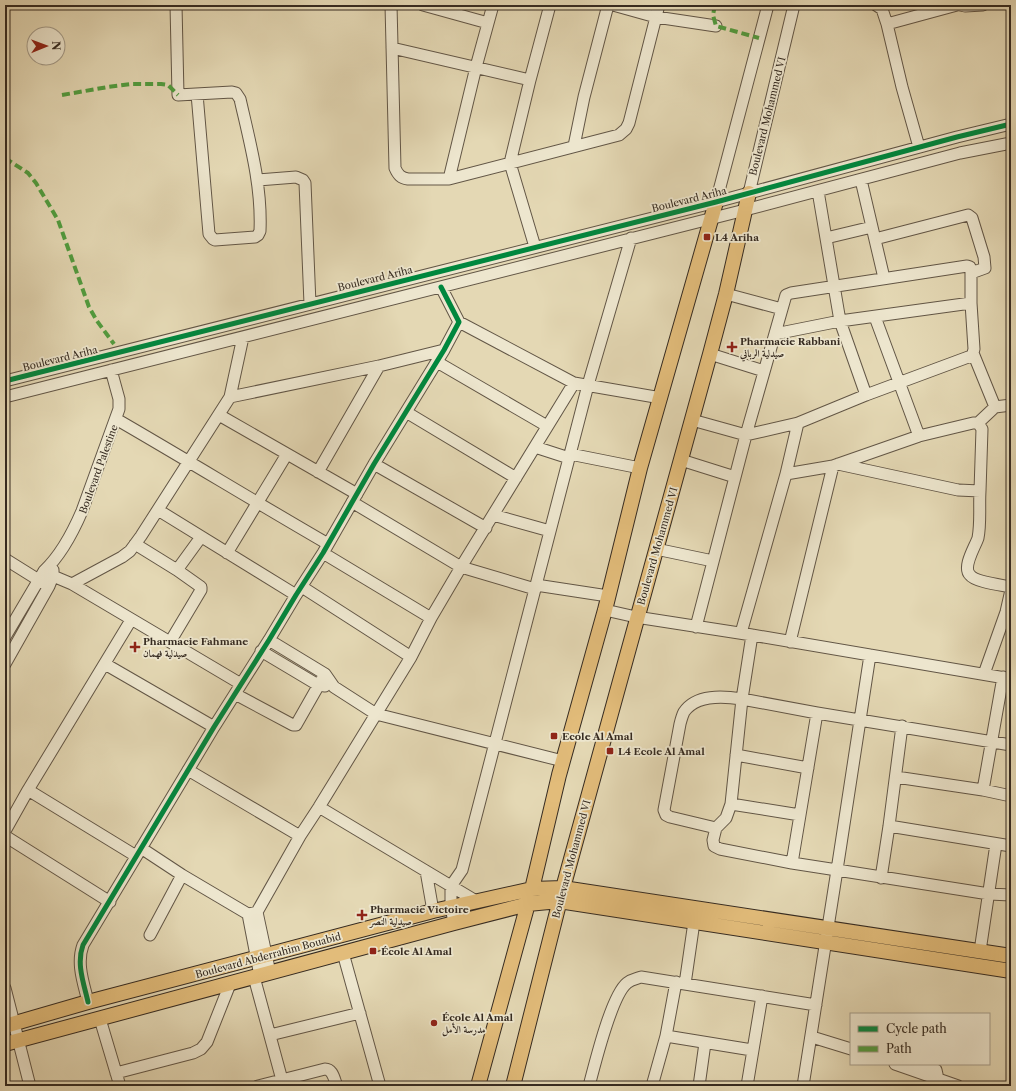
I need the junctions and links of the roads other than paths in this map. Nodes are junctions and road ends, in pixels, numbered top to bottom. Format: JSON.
{"nodes":[{"id":1,"x":176,"y":5,"type":"edge"},
{"id":2,"x":391,"y":5,"type":"edge"},
{"id":3,"x":423,"y":5,"type":"edge"},
{"id":4,"x":493,"y":5,"type":"edge"},
{"id":5,"x":550,"y":5,"type":"edge"},
{"id":6,"x":608,"y":5,"type":"edge"},
{"id":7,"x":613,"y":5,"type":"edge"},
{"id":8,"x":659,"y":5,"type":"edge"},
{"id":9,"x":768,"y":5,"type":"edge"},
{"id":10,"x":794,"y":5,"type":"edge"},
{"id":11,"x":876,"y":5,"type":"edge"},
{"id":12,"x":957,"y":5,"type":"edge"},
{"id":13,"x":960,"y":5,"type":"edge"},
{"id":14,"x":983,"y":5,"type":"edge"},
{"id":15,"x":656,"y":17,"type":"junction"},
{"id":16,"x":488,"y":23,"type":"junction"},
{"id":17,"x":887,"y":24,"type":"junction"},
{"id":18,"x":716,"y":26,"type":"dead end"},
{"id":19,"x":392,"y":48,"type":"junction"},
{"id":20,"x":476,"y":67,"type":"junction"},
{"id":21,"x":530,"y":80,"type":"junction"},
{"id":22,"x":197,"y":94,"type":"junction"},
{"id":23,"x":1011,"y":124,"type":"edge"},
{"id":24,"x":1011,"y":143,"type":"edge"},
{"id":25,"x":574,"y":146,"type":"junction"},
{"id":26,"x":919,"y":147,"type":"junction"},
{"id":27,"x":510,"y":163,"type":"junction"},
{"id":28,"x":449,"y":179,"type":"junction"},
{"id":29,"x":258,"y":180,"type":"junction"},
{"id":30,"x":861,"y":180,"type":"junction"},
{"id":31,"x":818,"y":191,"type":"junction"},
{"id":32,"x":749,"y":193,"type":"junction"},
{"id":33,"x":716,"y":202,"type":"junction"},
{"id":34,"x":745,"y":210,"type":"junction"},
{"id":35,"x":712,"y":218,"type":"junction"},
{"id":36,"x":872,"y":227,"type":"junction"},
{"id":37,"x":631,"y":238,"type":"junction"},
{"id":38,"x":826,"y":238,"type":"junction"},
{"id":39,"x":875,"y":239,"type":"junction"},
{"id":40,"x":535,"y":247,"type":"junction"},
{"id":41,"x":971,"y":270,"type":"junction"},
{"id":42,"x":884,"y":278,"type":"junction"},
{"id":43,"x":834,"y":286,"type":"junction"},
{"id":44,"x":441,"y":287,"type":"junction"},
{"id":45,"x":726,"y":294,"type":"junction"},
{"id":46,"x":971,"y":303,"type":"junction"},
{"id":47,"x":310,"y":304,"type":"junction"},
{"id":48,"x":782,"y":309,"type":"junction"},
{"id":49,"x":875,"y":317,"type":"junction"},
{"id":50,"x":840,"y":321,"type":"junction"},
{"id":51,"x":459,"y":322,"type":"junction"},
{"id":52,"x":775,"y":334,"type":"junction"},
{"id":53,"x":243,"y":337,"type":"junction"},
{"id":54,"x":444,"y":350,"type":"junction"},
{"id":55,"x":973,"y":353,"type":"junction"},
{"id":56,"x":710,"y":354,"type":"junction"},
{"id":57,"x":437,"y":362,"type":"junction"},
{"id":58,"x":379,"y":366,"type":"junction"},
{"id":59,"x":111,"y":370,"type":"junction"},
{"id":60,"x":764,"y":371,"type":"junction"},
{"id":61,"x":5,"y":381,"type":"edge"},
{"id":62,"x":900,"y":382,"type":"junction"},
{"id":63,"x":574,"y":383,"type":"junction"},
{"id":64,"x":588,"y":385,"type":"junction"},
{"id":65,"x":866,"y":395,"type":"junction"},
{"id":66,"x":5,"y":397,"type":"edge"},
{"id":67,"x":230,"y":397,"type":"junction"},
{"id":68,"x":661,"y":398,"type":"junction"},
{"id":69,"x":1011,"y":405,"type":"edge"},
{"id":70,"x":995,"y":407,"type":"junction"},
{"id":71,"x":406,"y":412,"type":"junction"},
{"id":72,"x":220,"y":415,"type":"junction"},
{"id":73,"x":116,"y":419,"type":"junction"},
{"id":74,"x":692,"y":420,"type":"junction"},
{"id":75,"x":798,"y":423,"type":"junction"},
{"id":76,"x":978,"y":423,"type":"junction"},
{"id":77,"x":547,"y":426,"type":"junction"},
{"id":78,"x":746,"y":435,"type":"junction"},
{"id":79,"x":919,"y":436,"type":"junction"},
{"id":80,"x":535,"y":447,"type":"junction"},
{"id":81,"x":287,"y":454,"type":"junction"},
{"id":82,"x":569,"y":456,"type":"junction"},
{"id":83,"x":681,"y":460,"type":"junction"},
{"id":84,"x":189,"y":461,"type":"junction"},
{"id":85,"x":374,"y":464,"type":"junction"},
{"id":86,"x":836,"y":465,"type":"junction"},
{"id":87,"x":640,"y":468,"type":"junction"},
{"id":88,"x":318,"y":472,"type":"junction"},
{"id":89,"x":786,"y":474,"type":"junction"},
{"id":90,"x":735,"y":477,"type":"junction"},
{"id":91,"x":516,"y":478,"type":"junction"},
{"id":92,"x":980,"y":491,"type":"junction"},
{"id":93,"x":354,"y":498,"type":"junction"},
{"id":94,"x":257,"y":503,"type":"junction"},
{"id":95,"x":158,"y":510,"type":"junction"},
{"id":96,"x":493,"y":515,"type":"junction"},
{"id":97,"x":486,"y":528,"type":"junction"},
{"id":98,"x":550,"y":531,"type":"junction"},
{"id":99,"x":201,"y":537,"type":"junction"},
{"id":100,"x":135,"y":544,"type":"junction"},
{"id":101,"x":326,"y":549,"type":"junction"},
{"id":102,"x":656,"y":549,"type":"junction"},
{"id":103,"x":227,"y":553,"type":"junction"},
{"id":104,"x":5,"y":559,"type":"edge"},
{"id":105,"x":713,"y":561,"type":"junction"},
{"id":106,"x":461,"y":566,"type":"junction"},
{"id":107,"x":177,"y":570,"type":"junction"},
{"id":108,"x":46,"y":578,"type":"junction"},
{"id":109,"x":72,"y":584,"type":"junction"},
{"id":110,"x":535,"y":587,"type":"junction"},
{"id":111,"x":1011,"y":589,"type":"edge"},
{"id":112,"x":299,"y":591,"type":"junction"},
{"id":113,"x":608,"y":596,"type":"junction"},
{"id":114,"x":605,"y":610,"type":"junction"},
{"id":115,"x":636,"y":617,"type":"junction"},
{"id":116,"x":431,"y":618,"type":"junction"},
{"id":117,"x":131,"y":620,"type":"junction"},
{"id":118,"x":696,"y":626,"type":"junction"},
{"id":119,"x":741,"y":633,"type":"junction"},
{"id":120,"x":752,"y":635,"type":"junction"},
{"id":121,"x":5,"y":637,"type":"edge"},
{"id":122,"x":269,"y":640,"type":"junction"},
{"id":123,"x":170,"y":642,"type":"junction"},
{"id":124,"x":790,"y":642,"type":"junction"},
{"id":125,"x":261,"y":651,"type":"junction"},
{"id":126,"x":870,"y":655,"type":"junction"},
{"id":127,"x":411,"y":657,"type":"junction"},
{"id":128,"x":5,"y":664,"type":"edge"},
{"id":129,"x":104,"y":664,"type":"junction"},
{"id":130,"x":325,"y":674,"type":"junction"},
{"id":131,"x":984,"y":674,"type":"junction"},
{"id":132,"x":1007,"y":678,"type":"edge"},
{"id":133,"x":241,"y":684,"type":"junction"},
{"id":134,"x":318,"y":686,"type":"junction"},
{"id":135,"x":334,"y":687,"type":"junction"},
{"id":136,"x":235,"y":694,"type":"junction"},
{"id":137,"x":742,"y":699,"type":"junction"},
{"id":138,"x":818,"y":713,"type":"junction"},
{"id":139,"x":376,"y":714,"type":"junction"},
{"id":140,"x":860,"y":719,"type":"junction"},
{"id":141,"x":902,"y":726,"type":"junction"},
{"id":142,"x":214,"y":727,"type":"junction"},
{"id":143,"x":991,"y":741,"type":"junction"},
{"id":144,"x":494,"y":744,"type":"junction"},
{"id":145,"x":1011,"y":745,"type":"edge"},
{"id":146,"x":736,"y":755,"type":"junction"},
{"id":147,"x":563,"y":761,"type":"junction"},
{"id":148,"x":808,"y":768,"type":"junction"},
{"id":149,"x":188,"y":770,"type":"junction"},
{"id":150,"x":896,"y":778,"type":"junction"},
{"id":151,"x":28,"y":790,"type":"junction"},
{"id":152,"x":983,"y":790,"type":"junction"},
{"id":153,"x":1011,"y":796,"type":"edge"},
{"id":154,"x":731,"y":804,"type":"junction"},
{"id":155,"x":320,"y":807,"type":"junction"},
{"id":156,"x":800,"y":815,"type":"junction"},
{"id":157,"x":889,"y":826,"type":"junction"},
{"id":158,"x":716,"y":828,"type":"junction"},
{"id":159,"x":5,"y":831,"type":"edge"},
{"id":160,"x":5,"y":836,"type":"edge"},
{"id":161,"x":300,"y":836,"type":"junction"},
{"id":162,"x":996,"y":844,"type":"junction"},
{"id":163,"x":1011,"y":846,"type":"edge"},
{"id":164,"x":138,"y":852,"type":"junction"},
{"id":165,"x":792,"y":863,"type":"junction"},
{"id":166,"x":837,"y":870,"type":"junction"},
{"id":167,"x":426,"y":871,"type":"junction"},
{"id":168,"x":182,"y":875,"type":"junction"},
{"id":169,"x":881,"y":878,"type":"junction"},
{"id":170,"x":451,"y":886,"type":"junction"},
{"id":171,"x":562,"y":888,"type":"junction"},
{"id":172,"x":532,"y":889,"type":"junction"},
{"id":173,"x":988,"y":894,"type":"junction"},
{"id":174,"x":1011,"y":895,"type":"edge"},
{"id":175,"x":476,"y":901,"type":"junction"},
{"id":176,"x":110,"y":902,"type":"junction"},
{"id":177,"x":559,"y":902,"type":"junction"},
{"id":178,"x":528,"y":904,"type":"junction"},
{"id":179,"x":451,"y":906,"type":"junction"},
{"id":180,"x":433,"y":911,"type":"junction"},
{"id":181,"x":252,"y":913,"type":"junction"},
{"id":182,"x":694,"y":922,"type":"junction"},
{"id":183,"x":454,"y":923,"type":"junction"},
{"id":184,"x":827,"y":927,"type":"junction"},
{"id":185,"x":150,"y":935,"type":"dead end"},
{"id":186,"x":825,"y":943,"type":"junction"},
{"id":187,"x":980,"y":951,"type":"junction"},
{"id":188,"x":343,"y":953,"type":"junction"},
{"id":189,"x":1011,"y":956,"type":"edge"},
{"id":190,"x":261,"y":957,"type":"junction"},
{"id":191,"x":1011,"y":971,"type":"edge"},
{"id":192,"x":262,"y":975,"type":"junction"},
{"id":193,"x":680,"y":983,"type":"junction"},
{"id":194,"x":230,"y":984,"type":"junction"},
{"id":195,"x":5,"y":988,"type":"edge"},
{"id":196,"x":762,"y":996,"type":"junction"},
{"id":197,"x":88,"y":1002,"type":"junction"},
{"id":198,"x":816,"y":1005,"type":"junction"},
{"id":199,"x":360,"y":1012,"type":"junction"},
{"id":200,"x":100,"y":1019,"type":"junction"},
{"id":201,"x":10,"y":1025,"type":"edge"},
{"id":202,"x":270,"y":1035,"type":"junction"},
{"id":203,"x":666,"y":1036,"type":"junction"},
{"id":204,"x":812,"y":1037,"type":"junction"},
{"id":205,"x":12,"y":1042,"type":"edge"},
{"id":206,"x":705,"y":1043,"type":"junction"},
{"id":207,"x":850,"y":1049,"type":"edge"},
{"id":208,"x":752,"y":1050,"type":"junction"},
{"id":209,"x":898,"y":1065,"type":"edge"},
{"id":210,"x":922,"y":1065,"type":"edge"},
{"id":211,"x":116,"y":1073,"type":"junction"},
{"id":212,"x":938,"y":1079,"type":"junction"},
{"id":213,"x":290,"y":1081,"type":"edge"},
{"id":214,"x":30,"y":1086,"type":"edge"},
{"id":215,"x":120,"y":1086,"type":"edge"},
{"id":216,"x":258,"y":1086,"type":"edge"},
{"id":217,"x":337,"y":1086,"type":"edge"},
{"id":218,"x":380,"y":1086,"type":"edge"},
{"id":219,"x":478,"y":1086,"type":"edge"},
{"id":220,"x":512,"y":1086,"type":"edge"},
{"id":221,"x":589,"y":1086,"type":"edge"},
{"id":222,"x":652,"y":1086,"type":"edge"},
{"id":223,"x":699,"y":1086,"type":"edge"},
{"id":224,"x":746,"y":1086,"type":"edge"},
{"id":225,"x":803,"y":1086,"type":"edge"},
{"id":226,"x":958,"y":1086,"type":"edge"}],
"edges":[{"from":1,"to":22,"type":"street"},
{"from":2,"to":19,"type":"street"},
{"from":3,"to":16,"type":"street"},
{"from":4,"to":16,"type":"street"},
{"from":5,"to":21,"type":"street"},
{"from":6,"to":25,"type":"street"},
{"from":7,"to":15,"type":"street"},
{"from":8,"to":15,"type":"street"},
{"from":9,"to":33,"type":"street"},
{"from":10,"to":32,"type":"street","name":"Boulevard Mohammed VI"},
{"from":11,"to":17,"type":"street"},
{"from":12,"to":17,"type":"street"},
{"from":13,"to":14,"type":"street"},
{"from":15,"to":18,"type":"street"},
{"from":15,"to":25,"type":"street"},
{"from":16,"to":20,"type":"street"},
{"from":17,"to":26,"type":"street"},
{"from":19,"to":20,"type":"street"},
{"from":19,"to":28,"type":"street"},
{"from":20,"to":21,"type":"street"},
{"from":20,"to":28,"type":"street"},
{"from":21,"to":27,"type":"street"},
{"from":22,"to":29,"type":"street"},
{"from":22,"to":29,"type":"street"},
{"from":23,"to":26,"type":"street","name":"Boulevard Ariha"},
{"from":24,"to":30,"type":"street"},
{"from":25,"to":27,"type":"street"},
{"from":26,"to":32,"type":"street","name":"Boulevard Ariha"},
{"from":27,"to":28,"type":"street"},
{"from":27,"to":40,"type":"street"},
{"from":29,"to":47,"type":"street"},
{"from":30,"to":31,"type":"street"},
{"from":30,"to":36,"type":"street"},
{"from":31,"to":34,"type":"street"},
{"from":31,"to":38,"type":"street"},
{"from":32,"to":33,"type":"street","name":"Boulevard Ariha"},
{"from":32,"to":34,"type":"main road","name":"Boulevard Mohammed VI"},
{"from":33,"to":35,"type":"main road"},
{"from":33,"to":40,"type":"street","name":"Boulevard Ariha"},
{"from":34,"to":35,"type":"street"},
{"from":34,"to":45,"type":"main road","name":"Boulevard Mohammed VI"},
{"from":35,"to":37,"type":"street"},
{"from":35,"to":68,"type":"main road"},
{"from":36,"to":38,"type":"street"},
{"from":36,"to":39,"type":"street"},
{"from":37,"to":44,"type":"street"},
{"from":37,"to":64,"type":"street"},
{"from":38,"to":43,"type":"street"},
{"from":39,"to":41,"type":"street"},
{"from":39,"to":42,"type":"street"},
{"from":40,"to":47,"type":"street","name":"Boulevard Ariha"},
{"from":41,"to":42,"type":"street"},
{"from":41,"to":46,"type":"street"},
{"from":42,"to":43,"type":"street"},
{"from":43,"to":48,"type":"street"},
{"from":43,"to":50,"type":"street"},
{"from":44,"to":51,"type":"street"},
{"from":44,"to":53,"type":"street"},
{"from":45,"to":48,"type":"street"},
{"from":45,"to":56,"type":"main road","name":"Boulevard Mohammed VI"},
{"from":46,"to":49,"type":"street"},
{"from":46,"to":55,"type":"street"},
{"from":47,"to":61,"type":"street","name":"Boulevard Ariha"},
{"from":48,"to":52,"type":"street"},
{"from":49,"to":50,"type":"street"},
{"from":49,"to":62,"type":"street"},
{"from":50,"to":52,"type":"street"},
{"from":50,"to":65,"type":"street"},
{"from":51,"to":54,"type":"street"},
{"from":51,"to":63,"type":"street"},
{"from":52,"to":60,"type":"street"},
{"from":53,"to":59,"type":"street"},
{"from":53,"to":67,"type":"street"},
{"from":54,"to":57,"type":"street"},
{"from":54,"to":58,"type":"street"},
{"from":55,"to":62,"type":"street"},
{"from":55,"to":70,"type":"street"},
{"from":56,"to":60,"type":"street"},
{"from":56,"to":74,"type":"main road","name":"Boulevard Mohammed VI"},
{"from":57,"to":71,"type":"street"},
{"from":57,"to":77,"type":"street"},
{"from":58,"to":67,"type":"street"},
{"from":58,"to":88,"type":"street"},
{"from":59,"to":66,"type":"street"},
{"from":59,"to":73,"type":"street","name":"Boulevard Palestine"},
{"from":60,"to":78,"type":"street"},
{"from":62,"to":65,"type":"street"},
{"from":62,"to":79,"type":"street"},
{"from":63,"to":64,"type":"street"},
{"from":63,"to":77,"type":"street"},
{"from":64,"to":68,"type":"street"},
{"from":64,"to":82,"type":"street"},
{"from":65,"to":75,"type":"street"},
{"from":67,"to":72,"type":"street"},
{"from":68,"to":87,"type":"main road"},
{"from":69,"to":70,"type":"street"},
{"from":70,"to":76,"type":"street"},
{"from":71,"to":85,"type":"street"},
{"from":71,"to":91,"type":"street"},
{"from":72,"to":81,"type":"street"},
{"from":72,"to":84,"type":"street"},
{"from":73,"to":84,"type":"street"},
{"from":73,"to":108,"type":"street","name":"Boulevard Palestine"},
{"from":74,"to":78,"type":"street"},
{"from":74,"to":83,"type":"main road","name":"Boulevard Mohammed VI"},
{"from":75,"to":78,"type":"street"},
{"from":75,"to":89,"type":"street"},
{"from":76,"to":79,"type":"street"},
{"from":76,"to":92,"type":"street"},
{"from":77,"to":80,"type":"street"},
{"from":78,"to":90,"type":"street"},
{"from":79,"to":86,"type":"street"},
{"from":80,"to":82,"type":"street"},
{"from":80,"to":91,"type":"street"},
{"from":81,"to":88,"type":"street"},
{"from":81,"to":94,"type":"street"},
{"from":82,"to":87,"type":"street"},
{"from":82,"to":98,"type":"street"},
{"from":83,"to":90,"type":"street"},
{"from":83,"to":102,"type":"main road","name":"Boulevard Mohammed VI"},
{"from":84,"to":94,"type":"street"},
{"from":84,"to":95,"type":"street"},
{"from":85,"to":93,"type":"street"},
{"from":85,"to":97,"type":"street"},
{"from":86,"to":89,"type":"street"},
{"from":86,"to":92,"type":"street"},
{"from":86,"to":124,"type":"street"},
{"from":87,"to":113,"type":"main road"},
{"from":88,"to":93,"type":"street"},
{"from":89,"to":119,"type":"street"},
{"from":90,"to":105,"type":"street"},
{"from":91,"to":96,"type":"street"},
{"from":92,"to":111,"type":"street"},
{"from":93,"to":101,"type":"street"},
{"from":93,"to":106,"type":"street"},
{"from":94,"to":101,"type":"street"},
{"from":94,"to":103,"type":"street"},
{"from":95,"to":99,"type":"street"},
{"from":95,"to":100,"type":"street"},
{"from":96,"to":97,"type":"street"},
{"from":96,"to":98,"type":"street"},
{"from":97,"to":106,"type":"street"},
{"from":98,"to":110,"type":"street"},
{"from":99,"to":103,"type":"street"},
{"from":99,"to":107,"type":"street"},
{"from":100,"to":107,"type":"street"},
{"from":100,"to":109,"type":"street"},
{"from":101,"to":112,"type":"street"},
{"from":101,"to":116,"type":"street"},
{"from":102,"to":105,"type":"street"},
{"from":102,"to":115,"type":"main road","name":"Boulevard Mohammed VI"},
{"from":103,"to":112,"type":"street"},
{"from":104,"to":108,"type":"street"},
{"from":105,"to":118,"type":"street"},
{"from":106,"to":110,"type":"street"},
{"from":106,"to":116,"type":"street"},
{"from":107,"to":123,"type":"street"},
{"from":108,"to":109,"type":"street"},
{"from":108,"to":121,"type":"street","name":"Boulevard Palestine"},
{"from":108,"to":128,"type":"street","name":"Boulevard Palestine"},
{"from":109,"to":117,"type":"street"},
{"from":110,"to":113,"type":"street"},
{"from":110,"to":144,"type":"street"},
{"from":111,"to":131,"type":"street"},
{"from":112,"to":122,"type":"street"},
{"from":112,"to":127,"type":"street"},
{"from":113,"to":114,"type":"main road"},
{"from":114,"to":115,"type":"street"},
{"from":114,"to":147,"type":"main road"},
{"from":115,"to":118,"type":"street"},
{"from":115,"to":171,"type":"main road","name":"Boulevard Mohammed VI"},
{"from":116,"to":127,"type":"street"},
{"from":117,"to":123,"type":"street"},
{"from":117,"to":129,"type":"street"},
{"from":118,"to":119,"type":"street"},
{"from":119,"to":120,"type":"street"},
{"from":120,"to":124,"type":"street"},
{"from":120,"to":137,"type":"street"},
{"from":122,"to":125,"type":"street"},
{"from":122,"to":130,"type":"street"},
{"from":123,"to":133,"type":"street"},
{"from":124,"to":126,"type":"street"},
{"from":125,"to":133,"type":"street"},
{"from":125,"to":134,"type":"street"},
{"from":126,"to":131,"type":"street"},
{"from":126,"to":140,"type":"street"},
{"from":127,"to":139,"type":"street"},
{"from":129,"to":142,"type":"street"},
{"from":129,"to":151,"type":"street"},
{"from":130,"to":134,"type":"street"},
{"from":130,"to":135,"type":"street"},
{"from":131,"to":132,"type":"street"},
{"from":132,"to":143,"type":"street"},
{"from":133,"to":136,"type":"street"},
{"from":134,"to":135,"type":"street"},
{"from":134,"to":136,"type":"street"},
{"from":135,"to":139,"type":"street"},
{"from":136,"to":142,"type":"street"},
{"from":137,"to":138,"type":"street"},
{"from":137,"to":146,"type":"street"},
{"from":137,"to":158,"type":"street"},
{"from":138,"to":140,"type":"street"},
{"from":138,"to":148,"type":"street"},
{"from":139,"to":144,"type":"street"},
{"from":139,"to":155,"type":"street"},
{"from":140,"to":141,"type":"street"},
{"from":140,"to":166,"type":"street"},
{"from":141,"to":143,"type":"street"},
{"from":141,"to":150,"type":"street"},
{"from":142,"to":149,"type":"street"},
{"from":143,"to":145,"type":"street"},
{"from":143,"to":152,"type":"street"},
{"from":144,"to":147,"type":"street"},
{"from":144,"to":170,"type":"street"},
{"from":146,"to":148,"type":"street"},
{"from":146,"to":154,"type":"street"},
{"from":147,"to":172,"type":"main road"},
{"from":148,"to":156,"type":"street"},
{"from":149,"to":161,"type":"street"},
{"from":149,"to":164,"type":"street"},
{"from":150,"to":152,"type":"street"},
{"from":150,"to":157,"type":"street"},
{"from":151,"to":159,"type":"street"},
{"from":151,"to":164,"type":"street"},
{"from":152,"to":153,"type":"street"},
{"from":154,"to":156,"type":"street"},
{"from":154,"to":158,"type":"street"},
{"from":155,"to":161,"type":"street"},
{"from":155,"to":167,"type":"street"},
{"from":156,"to":165,"type":"street"},
{"from":157,"to":162,"type":"street"},
{"from":157,"to":169,"type":"street"},
{"from":158,"to":165,"type":"street"},
{"from":160,"to":176,"type":"street"},
{"from":161,"to":181,"type":"street"},
{"from":162,"to":163,"type":"street"},
{"from":162,"to":173,"type":"street"},
{"from":164,"to":168,"type":"street"},
{"from":164,"to":176,"type":"street"},
{"from":165,"to":166,"type":"street"},
{"from":166,"to":169,"type":"street"},
{"from":166,"to":184,"type":"street"},
{"from":167,"to":170,"type":"street"},
{"from":167,"to":180,"type":"street"},
{"from":168,"to":181,"type":"street"},
{"from":168,"to":185,"type":"street"},
{"from":169,"to":173,"type":"street"},
{"from":170,"to":175,"type":"street"},
{"from":170,"to":179,"type":"street"},
{"from":171,"to":172,"type":"main road","name":"Boulevard Abderrahim Bouabid"},
{"from":171,"to":177,"type":"main road","name":"Boulevard Mohammed VI"},
{"from":171,"to":184,"type":"main road","name":"Boulevard Abderrahim Bouabid"},
{"from":172,"to":175,"type":"main road","name":"Boulevard Abderrahim Bouabid"},
{"from":172,"to":178,"type":"main road"},
{"from":173,"to":174,"type":"street"},
{"from":173,"to":187,"type":"street"},
{"from":175,"to":179,"type":"main road","name":"Boulevard Abderrahim Bouabid"},
{"from":176,"to":197,"type":"street"},
{"from":177,"to":178,"type":"main road","name":"Boulevard Abderrahim Bouabid"},
{"from":177,"to":182,"type":"main road","name":"Boulevard Abderrahim Bouabid"},
{"from":177,"to":220,"type":"main road","name":"Boulevard Mohammed VI"},
{"from":178,"to":183,"type":"main road","name":"Boulevard Abderrahim Bouabid"},
{"from":178,"to":219,"type":"main road"},
{"from":179,"to":180,"type":"main road","name":"Boulevard Abderrahim Bouabid"},
{"from":179,"to":183,"type":"street"},
{"from":180,"to":190,"type":"main road","name":"Boulevard Abderrahim Bouabid"},
{"from":181,"to":190,"type":"street"},
{"from":182,"to":186,"type":"main road","name":"Boulevard Abderrahim Bouabid"},
{"from":182,"to":193,"type":"street"},
{"from":183,"to":188,"type":"main road","name":"Boulevard Abderrahim Bouabid"},
{"from":184,"to":186,"type":"street"},
{"from":184,"to":187,"type":"main road","name":"Boulevard Abderrahim Bouabid"},
{"from":186,"to":191,"type":"main road","name":"Boulevard Abderrahim Bouabid"},
{"from":186,"to":198,"type":"street"},
{"from":187,"to":189,"type":"main road","name":"Boulevard Abderrahim Bouabid"},
{"from":188,"to":192,"type":"main road","name":"Boulevard Abderrahim Bouabid"},
{"from":188,"to":199,"type":"street"},
{"from":190,"to":192,"type":"street"},
{"from":190,"to":197,"type":"main road","name":"Boulevard Abderrahim Bouabid"},
{"from":192,"to":194,"type":"main road","name":"Boulevard Abderrahim Bouabid"},
{"from":192,"to":202,"type":"street"},
{"from":193,"to":196,"type":"street"},
{"from":193,"to":203,"type":"street"},
{"from":193,"to":221,"type":"street"},
{"from":194,"to":200,"type":"main road","name":"Boulevard Abderrahim Bouabid"},
{"from":194,"to":211,"type":"street"},
{"from":195,"to":201,"type":"street"},
{"from":196,"to":198,"type":"street"},
{"from":196,"to":208,"type":"street"},
{"from":197,"to":201,"type":"main road","name":"Boulevard Abderrahim Bouabid"},
{"from":198,"to":204,"type":"street"},
{"from":199,"to":202,"type":"street"},
{"from":199,"to":218,"type":"street"},
{"from":200,"to":205,"type":"main road","name":"Boulevard Abderrahim Bouabid"},
{"from":200,"to":211,"type":"street"},
{"from":201,"to":205,"type":"street"},
{"from":202,"to":213,"type":"street"},
{"from":203,"to":206,"type":"street"},
{"from":203,"to":222,"type":"street"},
{"from":204,"to":207,"type":"street"},
{"from":204,"to":225,"type":"street"},
{"from":205,"to":214,"type":"street"},
{"from":206,"to":208,"type":"street"},
{"from":206,"to":223,"type":"street"},
{"from":208,"to":224,"type":"street"},
{"from":209,"to":212,"type":"street"},
{"from":210,"to":212,"type":"street"},
{"from":211,"to":215,"type":"street"},
{"from":212,"to":226,"type":"street"},
{"from":213,"to":216,"type":"street"},
{"from":213,"to":217,"type":"street"}]}
